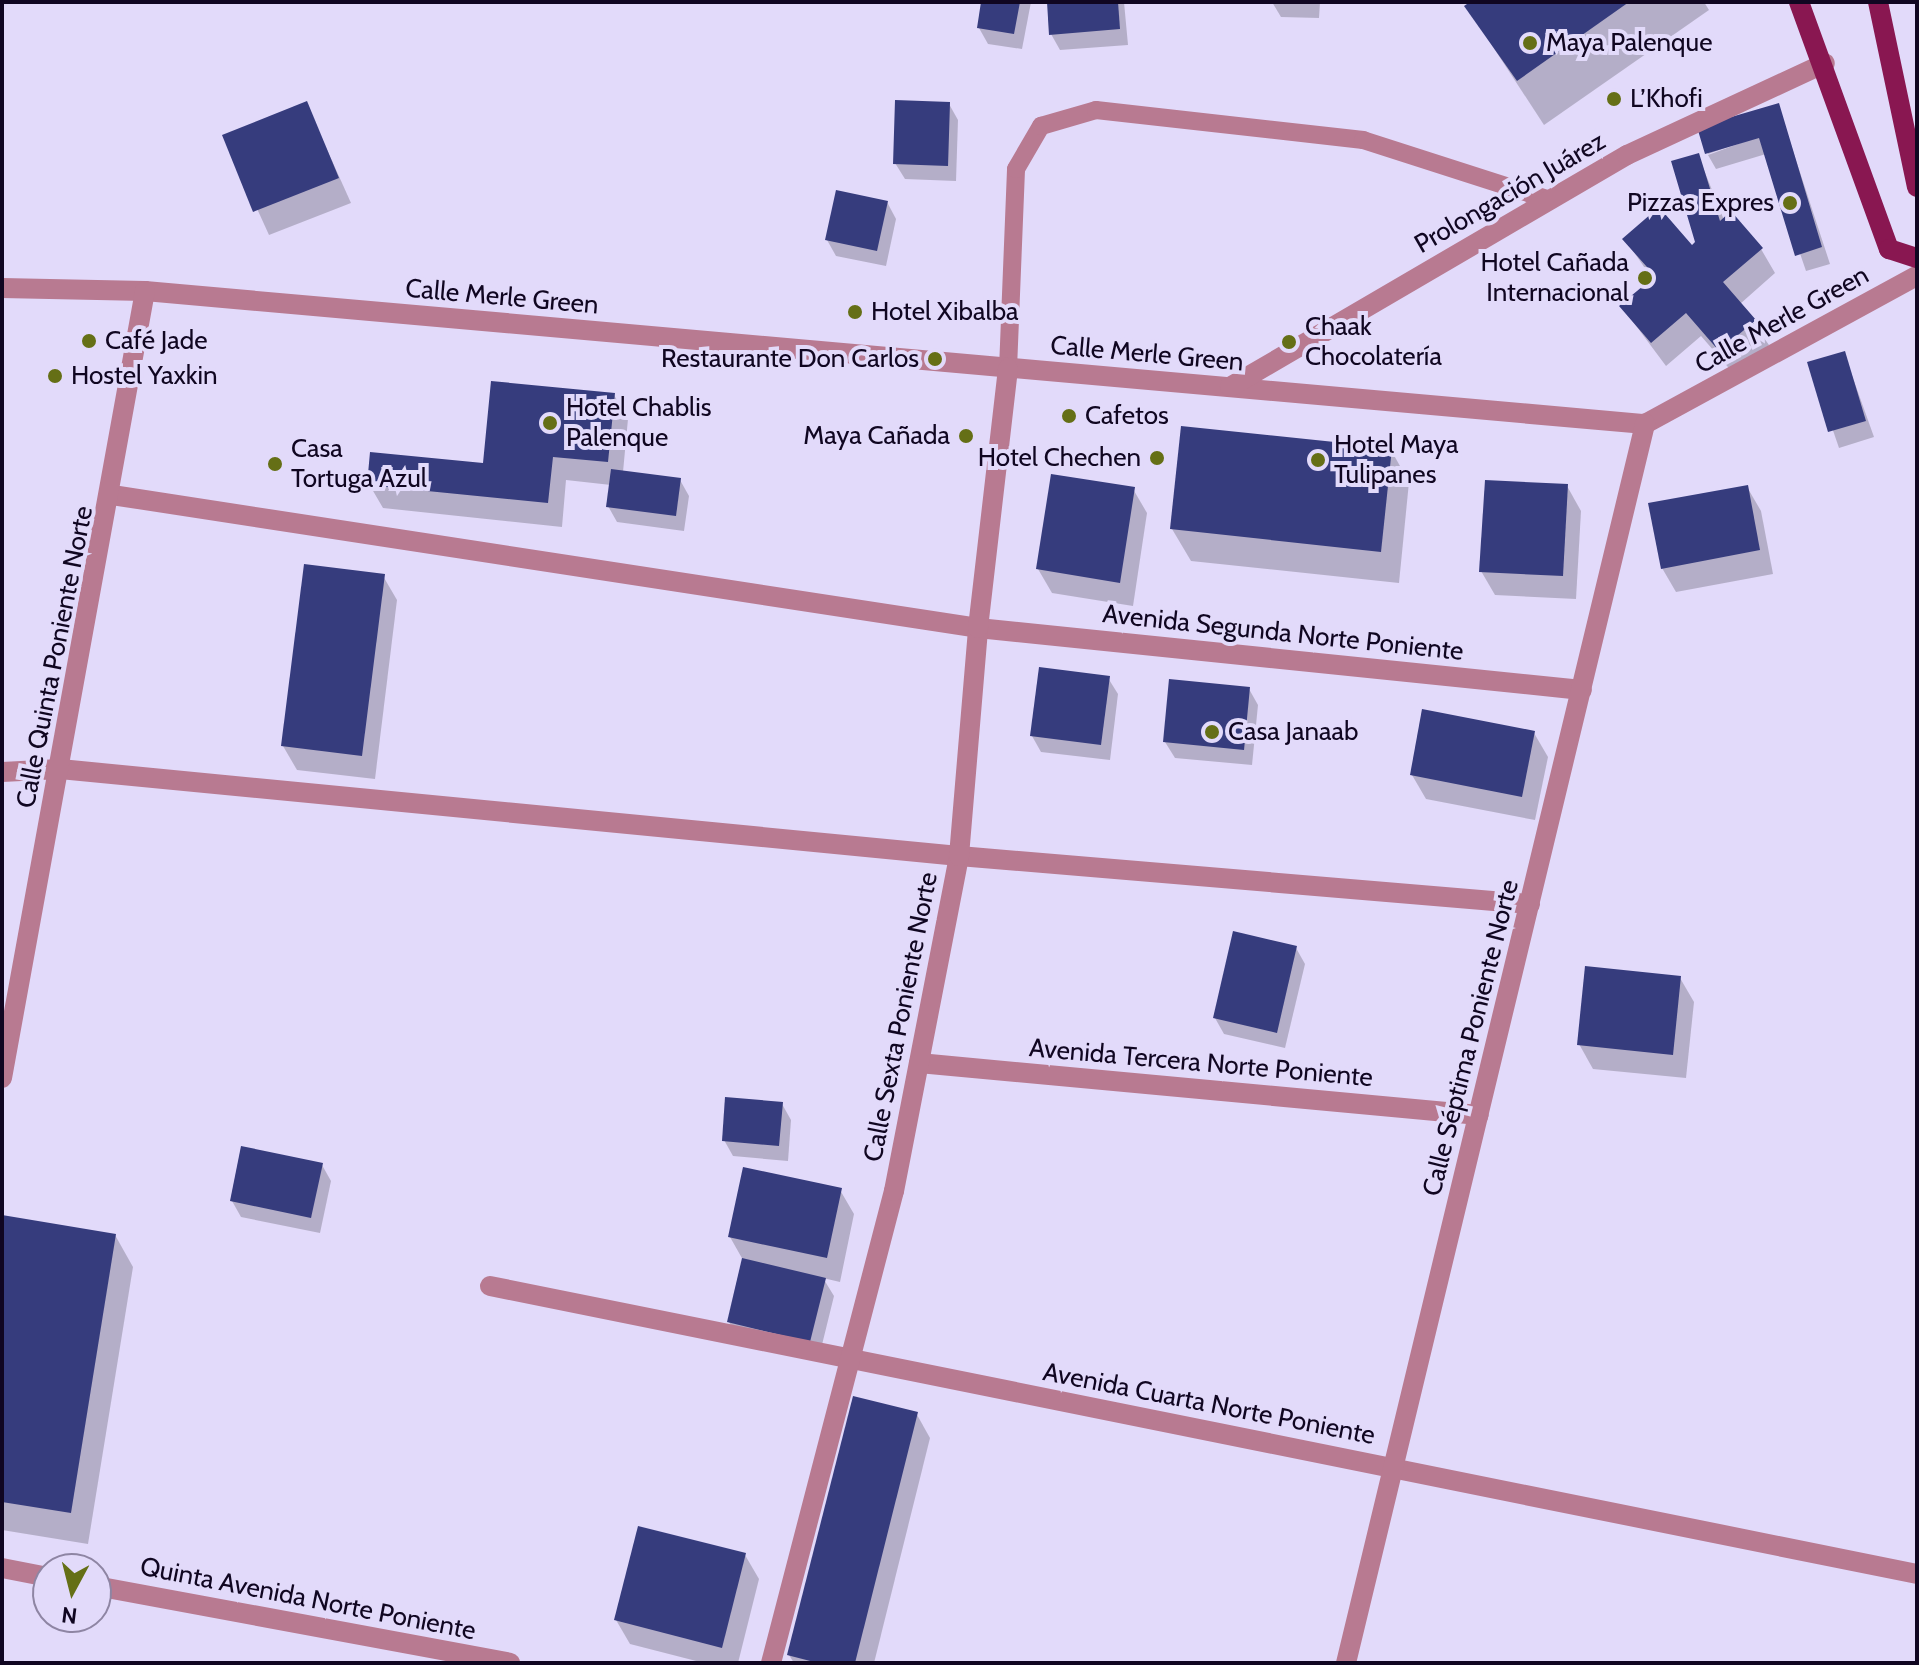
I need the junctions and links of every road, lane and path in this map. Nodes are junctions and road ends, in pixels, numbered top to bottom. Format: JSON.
{"nodes":[{"id":1,"x":1799,"y":2,"type":"edge"},
{"id":2,"x":1878,"y":2,"type":"edge"},
{"id":3,"x":1825,"y":63,"type":"junction"},
{"id":4,"x":1917,"y":187,"type":"edge"},
{"id":5,"x":1550,"y":200,"type":"junction"},
{"id":6,"x":1917,"y":258,"type":"edge"},
{"id":7,"x":1917,"y":276,"type":"edge"},
{"id":8,"x":2,"y":288,"type":"edge"},
{"id":9,"x":145,"y":291,"type":"junction"},
{"id":10,"x":1008,"y":369,"type":"junction"},
{"id":11,"x":1230,"y":387,"type":"junction"},
{"id":12,"x":1645,"y":424,"type":"junction"},
{"id":13,"x":112,"y":495,"type":"junction"},
{"id":14,"x":978,"y":628,"type":"junction"},
{"id":15,"x":1582,"y":690,"type":"junction"},
{"id":16,"x":60,"y":769,"type":"junction"},
{"id":17,"x":2,"y":772,"type":"edge"},
{"id":18,"x":959,"y":856,"type":"junction"},
{"id":19,"x":1530,"y":904,"type":"junction"},
{"id":20,"x":919,"y":1063,"type":"junction"},
{"id":21,"x":2,"y":1078,"type":"edge"},
{"id":22,"x":1479,"y":1115,"type":"junction"},
{"id":23,"x":490,"y":1286,"type":"dead end"},
{"id":24,"x":850,"y":1358,"type":"junction"},
{"id":25,"x":1393,"y":1468,"type":"junction"},
{"id":26,"x":2,"y":1568,"type":"edge"},
{"id":27,"x":32,"y":1574,"type":"edge"},
{"id":28,"x":1917,"y":1574,"type":"edge"},
{"id":29,"x":112,"y":1589,"type":"edge"},
{"id":30,"x":510,"y":1663,"type":"edge"},
{"id":31,"x":771,"y":1663,"type":"edge"},
{"id":32,"x":1346,"y":1663,"type":"edge"}],
"edges":[{"from":1,"to":3,"type":"main road"},
{"from":2,"to":4,"type":"main road"},
{"from":3,"to":5,"type":"street","name":"Prolongación Juárez"},
{"from":3,"to":6,"type":"main road"},
{"from":5,"to":10,"type":"lane"},
{"from":5,"to":11,"type":"street","name":"Prolongación Juárez"},
{"from":7,"to":12,"type":"street","name":"Calle Merle Green"},
{"from":8,"to":9,"type":"street","name":"Calle Merle Green"},
{"from":9,"to":10,"type":"street","name":"Calle Merle Green"},
{"from":9,"to":13,"type":"street","name":"Calle Quinta Poniente Norte"},
{"from":10,"to":11,"type":"street","name":"Calle Merle Green"},
{"from":10,"to":14,"type":"street","name":"Calle Sexta Poniente Norte"},
{"from":11,"to":12,"type":"street","name":"Calle Merle Green"},
{"from":12,"to":15,"type":"street","name":"Calle Séptima Poniente Norte"},
{"from":13,"to":14,"type":"street","name":"Avenida Segunda Norte Poniente"},
{"from":13,"to":16,"type":"street","name":"Calle Quinta Poniente Norte"},
{"from":14,"to":15,"type":"street","name":"Avenida Segunda Norte Poniente"},
{"from":14,"to":18,"type":"street","name":"Calle Sexta Poniente Norte"},
{"from":15,"to":19,"type":"street","name":"Calle Séptima Poniente Norte"},
{"from":16,"to":17,"type":"street"},
{"from":16,"to":18,"type":"street"},
{"from":16,"to":21,"type":"street","name":"Calle Quinta Poniente Norte"},
{"from":18,"to":19,"type":"street"},
{"from":18,"to":20,"type":"street","name":"Calle Sexta Poniente Norte"},
{"from":19,"to":22,"type":"street","name":"Calle Séptima Poniente Norte"},
{"from":20,"to":22,"type":"street","name":"Avenida Tercera Norte Poniente"},
{"from":20,"to":24,"type":"street","name":"Calle Sexta Poniente Norte"},
{"from":22,"to":25,"type":"street","name":"Calle Séptima Poniente Norte"},
{"from":23,"to":24,"type":"street","name":"Avenida Cuarta Norte Poniente"},
{"from":24,"to":25,"type":"street","name":"Avenida Cuarta Norte Poniente"},
{"from":24,"to":31,"type":"street","name":"Calle Sexta Poniente Norte"},
{"from":25,"to":28,"type":"street","name":"Avenida Cuarta Norte Poniente"},
{"from":25,"to":32,"type":"street","name":"Calle Séptima Poniente Norte"},
{"from":26,"to":27,"type":"street"},
{"from":29,"to":30,"type":"street","name":"Quinta Avenida Norte Poniente"}]}
